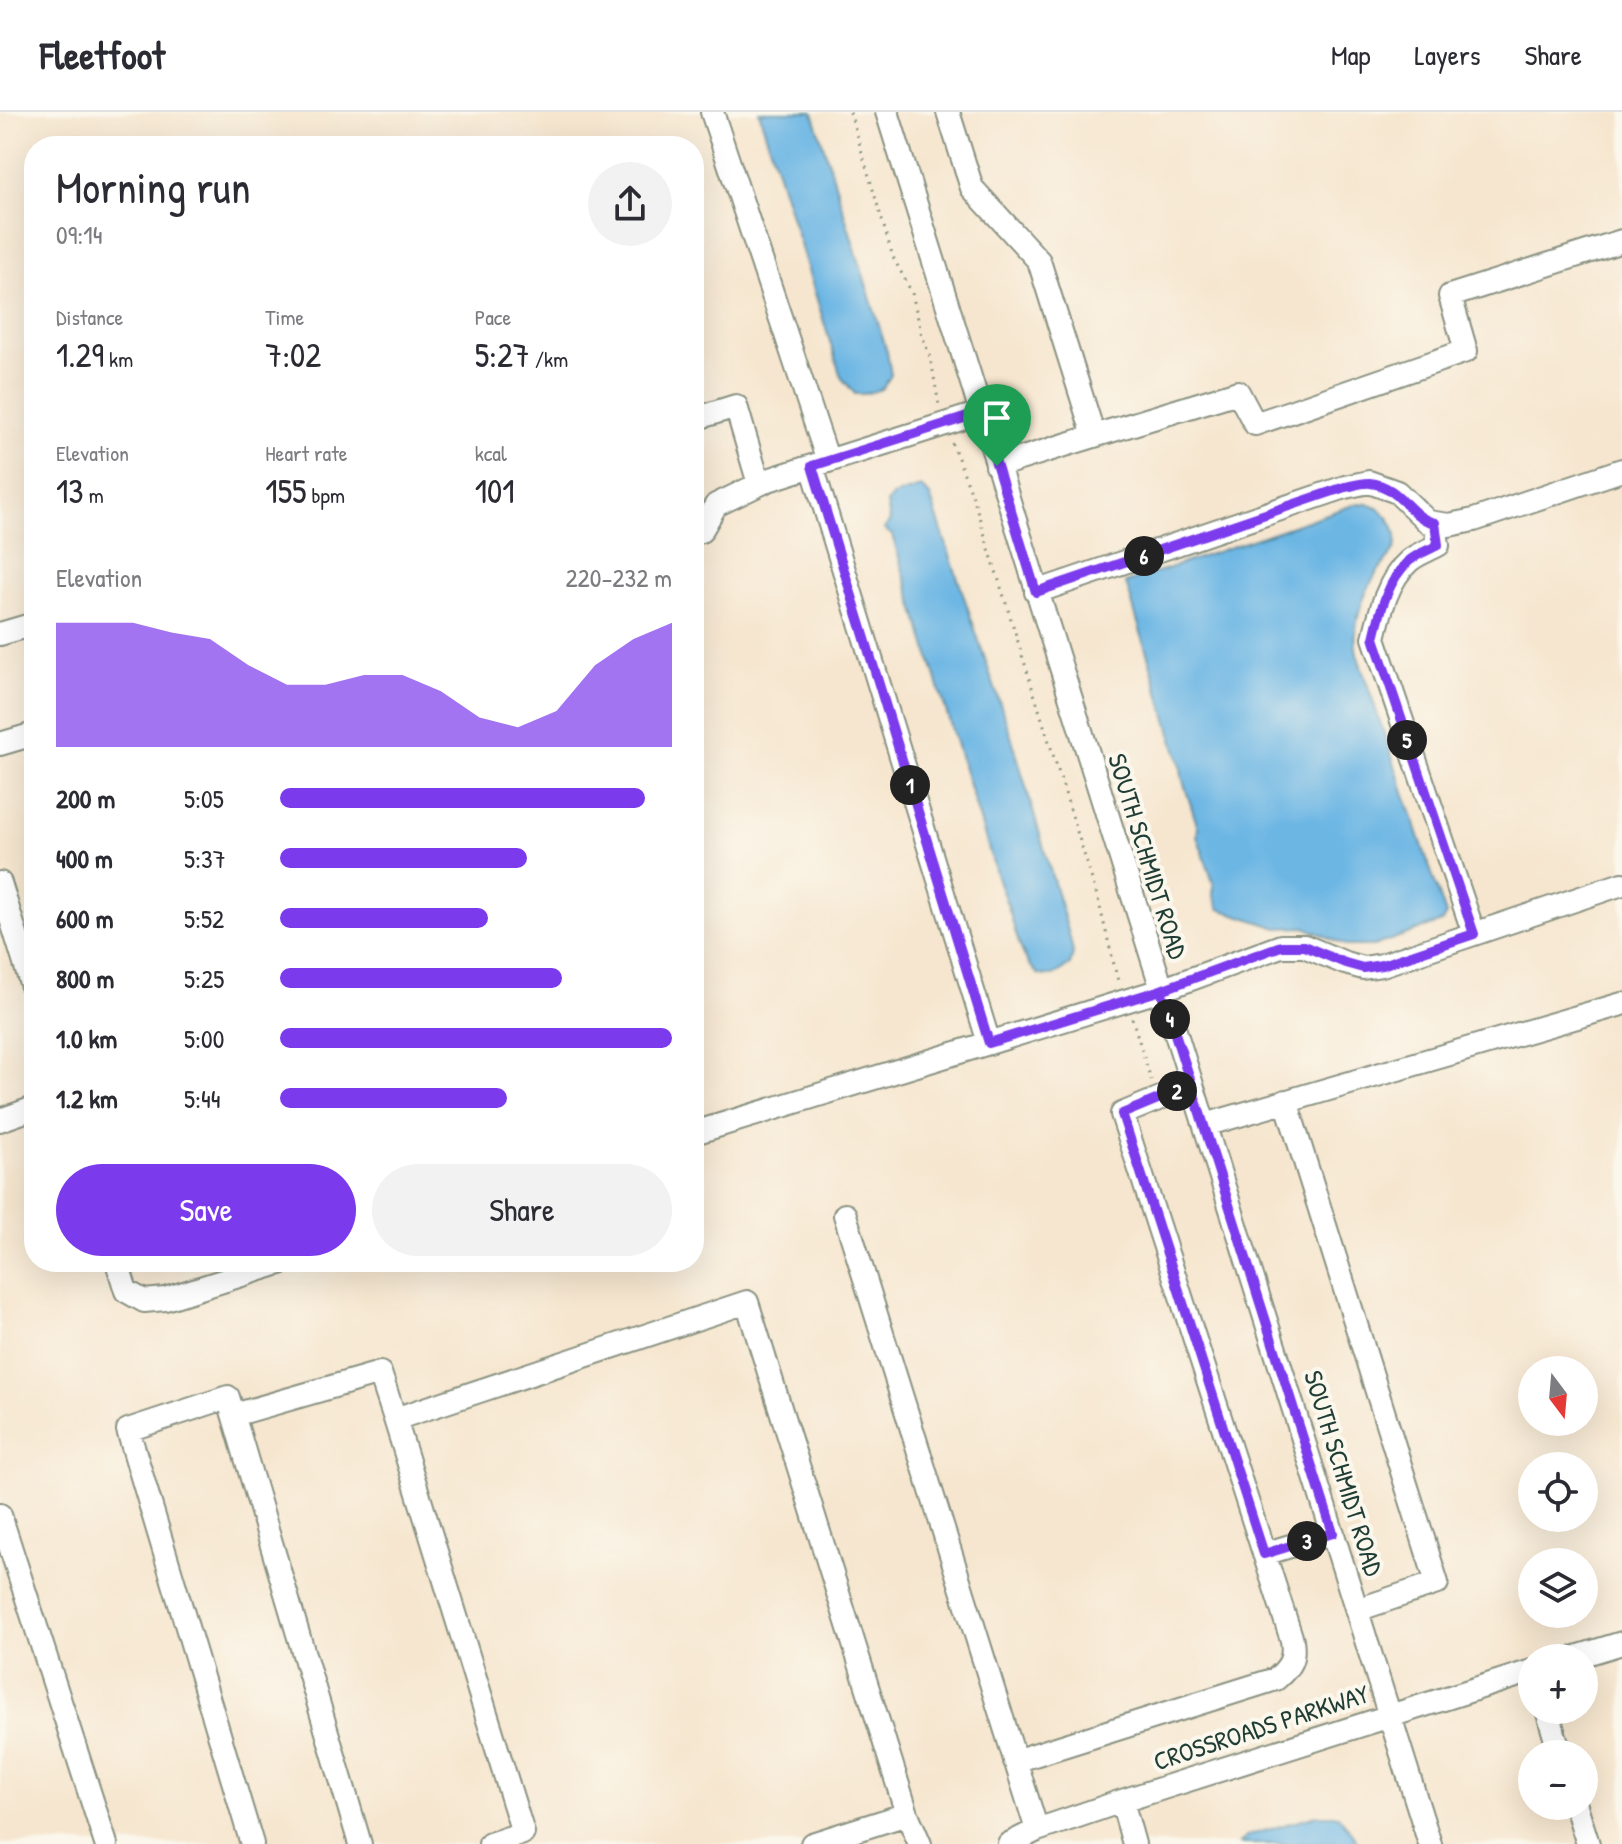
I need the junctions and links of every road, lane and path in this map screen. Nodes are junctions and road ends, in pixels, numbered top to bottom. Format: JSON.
{"nodes":[{"id":1,"x":712,"y":112,"type":"edge"},
{"id":2,"x":850,"y":112,"type":"edge"},
{"id":3,"x":887,"y":112,"type":"edge"},
{"id":4,"x":948,"y":112,"type":"edge"},
{"id":5,"x":1622,"y":241,"type":"edge"},
{"id":6,"x":980,"y":413,"type":"junction"},
{"id":7,"x":704,"y":416,"type":"edge"},
{"id":8,"x":946,"y":424,"type":"junction"},
{"id":9,"x":1094,"y":436,"type":"junction"},
{"id":10,"x":820,"y":464,"type":"junction"},
{"id":11,"x":997,"y":466,"type":"junction"},
{"id":12,"x":1622,"y":470,"type":"edge"},
{"id":13,"x":759,"y":484,"type":"junction"},
{"id":14,"x":1435,"y":523,"type":"junction"},
{"id":15,"x":704,"y":526,"type":"edge"},
{"id":16,"x":1036,"y":592,"type":"junction"},
{"id":17,"x":24,"y":627,"type":"edge"},
{"id":18,"x":0,"y":634,"type":"edge"},
{"id":19,"x":24,"y":737,"type":"edge"},
{"id":20,"x":0,"y":744,"type":"edge"},
{"id":21,"x":0,"y":883,"type":"edge"},
{"id":22,"x":1622,"y":884,"type":"edge"},
{"id":23,"x":1474,"y":934,"type":"junction"},
{"id":24,"x":24,"y":961,"type":"edge"},
{"id":25,"x":1161,"y":990,"type":"junction"},
{"id":26,"x":1126,"y":1000,"type":"junction"},
{"id":27,"x":1622,"y":1004,"type":"edge"},
{"id":28,"x":989,"y":1043,"type":"junction"},
{"id":29,"x":1192,"y":1085,"type":"junction"},
{"id":30,"x":1153,"y":1088,"type":"dead end"},
{"id":31,"x":1286,"y":1101,"type":"junction"},
{"id":32,"x":24,"y":1112,"type":"edge"},
{"id":33,"x":0,"y":1120,"type":"edge"},
{"id":34,"x":1205,"y":1125,"type":"junction"},
{"id":35,"x":704,"y":1130,"type":"edge"},
{"id":36,"x":845,"y":1215,"type":"dead end"},
{"id":37,"x":120,"y":1272,"type":"edge"},
{"id":38,"x":251,"y":1272,"type":"edge"},
{"id":39,"x":234,"y":1415,"type":"junction"},
{"id":40,"x":395,"y":1419,"type":"junction"},
{"id":41,"x":0,"y":1515,"type":"edge"},
{"id":42,"x":1333,"y":1533,"type":"junction"},
{"id":43,"x":1264,"y":1554,"type":"junction"},
{"id":44,"x":1357,"y":1610,"type":"junction"},
{"id":45,"x":1622,"y":1643,"type":"edge"},
{"id":46,"x":1598,"y":1650,"type":"edge"},
{"id":47,"x":1518,"y":1675,"type":"edge"},
{"id":48,"x":1389,"y":1716,"type":"junction"},
{"id":49,"x":1015,"y":1761,"type":"junction"},
{"id":50,"x":1122,"y":1801,"type":"junction"},
{"id":51,"x":907,"y":1814,"type":"junction"},
{"id":52,"x":1580,"y":1820,"type":"edge"},
{"id":53,"x":1037,"y":1830,"type":"junction"},
{"id":54,"x":862,"y":1836,"type":"edge"},
{"id":55,"x":106,"y":1844,"type":"edge"},
{"id":56,"x":252,"y":1844,"type":"edge"},
{"id":57,"x":360,"y":1844,"type":"edge"},
{"id":58,"x":490,"y":1844,"type":"edge"},
{"id":59,"x":812,"y":1844,"type":"edge"},
{"id":60,"x":920,"y":1844,"type":"edge"},
{"id":61,"x":1009,"y":1844,"type":"edge"},
{"id":62,"x":1134,"y":1844,"type":"edge"},
{"id":63,"x":1430,"y":1844,"type":"edge"},
{"id":64,"x":1588,"y":1844,"type":"edge"}],
"edges":[{"from":1,"to":10,"type":"street"},
{"from":2,"to":8,"type":"path"},
{"from":3,"to":6,"type":"street","name":"SOUTH SCHMIDT ROAD"},
{"from":4,"to":9,"type":"street"},
{"from":5,"to":9,"type":"street"},
{"from":6,"to":8,"type":"street"},
{"from":6,"to":11,"type":"street","name":"SOUTH SCHMIDT ROAD"},
{"from":7,"to":13,"type":"street"},
{"from":8,"to":10,"type":"street"},
{"from":8,"to":26,"type":"path"},
{"from":9,"to":11,"type":"street"},
{"from":10,"to":13,"type":"street"},
{"from":10,"to":28,"type":"street"},
{"from":11,"to":16,"type":"street","name":"SOUTH SCHMIDT ROAD"},
{"from":12,"to":14,"type":"street"},
{"from":13,"to":15,"type":"street"},
{"from":14,"to":16,"type":"street"},
{"from":14,"to":23,"type":"street"},
{"from":16,"to":25,"type":"street","name":"SOUTH SCHMIDT ROAD"},
{"from":17,"to":18,"type":"street"},
{"from":19,"to":20,"type":"street"},
{"from":21,"to":24,"type":"street"},
{"from":22,"to":23,"type":"street"},
{"from":23,"to":25,"type":"street"},
{"from":25,"to":26,"type":"street"},
{"from":25,"to":29,"type":"street","name":"SOUTH SCHMIDT ROAD"},
{"from":26,"to":28,"type":"street"},
{"from":26,"to":30,"type":"path"},
{"from":27,"to":31,"type":"street"},
{"from":28,"to":35,"type":"street"},
{"from":29,"to":34,"type":"street","name":"SOUTH SCHMIDT ROAD"},
{"from":29,"to":43,"type":"street"},
{"from":31,"to":34,"type":"street"},
{"from":31,"to":44,"type":"street"},
{"from":32,"to":33,"type":"street"},
{"from":34,"to":42,"type":"street","name":"SOUTH SCHMIDT ROAD"},
{"from":36,"to":49,"type":"street"},
{"from":37,"to":38,"type":"street"},
{"from":39,"to":40,"type":"street"},
{"from":39,"to":56,"type":"street"},
{"from":39,"to":57,"type":"street"},
{"from":40,"to":51,"type":"street"},
{"from":40,"to":58,"type":"street"},
{"from":41,"to":55,"type":"street"},
{"from":42,"to":43,"type":"street"},
{"from":42,"to":44,"type":"street","name":"SOUTH SCHMIDT ROAD"},
{"from":43,"to":49,"type":"street"},
{"from":44,"to":48,"type":"street","name":"SOUTH SCHMIDT ROAD"},
{"from":45,"to":46,"type":"street"},
{"from":47,"to":48,"type":"street","name":"CROSSROADS PARKWAY"},
{"from":48,"to":50,"type":"street","name":"CROSSROADS PARKWAY"},
{"from":48,"to":63,"type":"street","name":"SOUTH SCHMIDT ROAD"},
{"from":49,"to":53,"type":"street"},
{"from":50,"to":53,"type":"street","name":"CROSSROADS PARKWAY"},
{"from":50,"to":62,"type":"street"},
{"from":51,"to":54,"type":"street"},
{"from":51,"to":60,"type":"street"},
{"from":52,"to":64,"type":"street"},
{"from":53,"to":61,"type":"street","name":"CROSSROADS PARKWAY"},
{"from":54,"to":59,"type":"street"}]}
